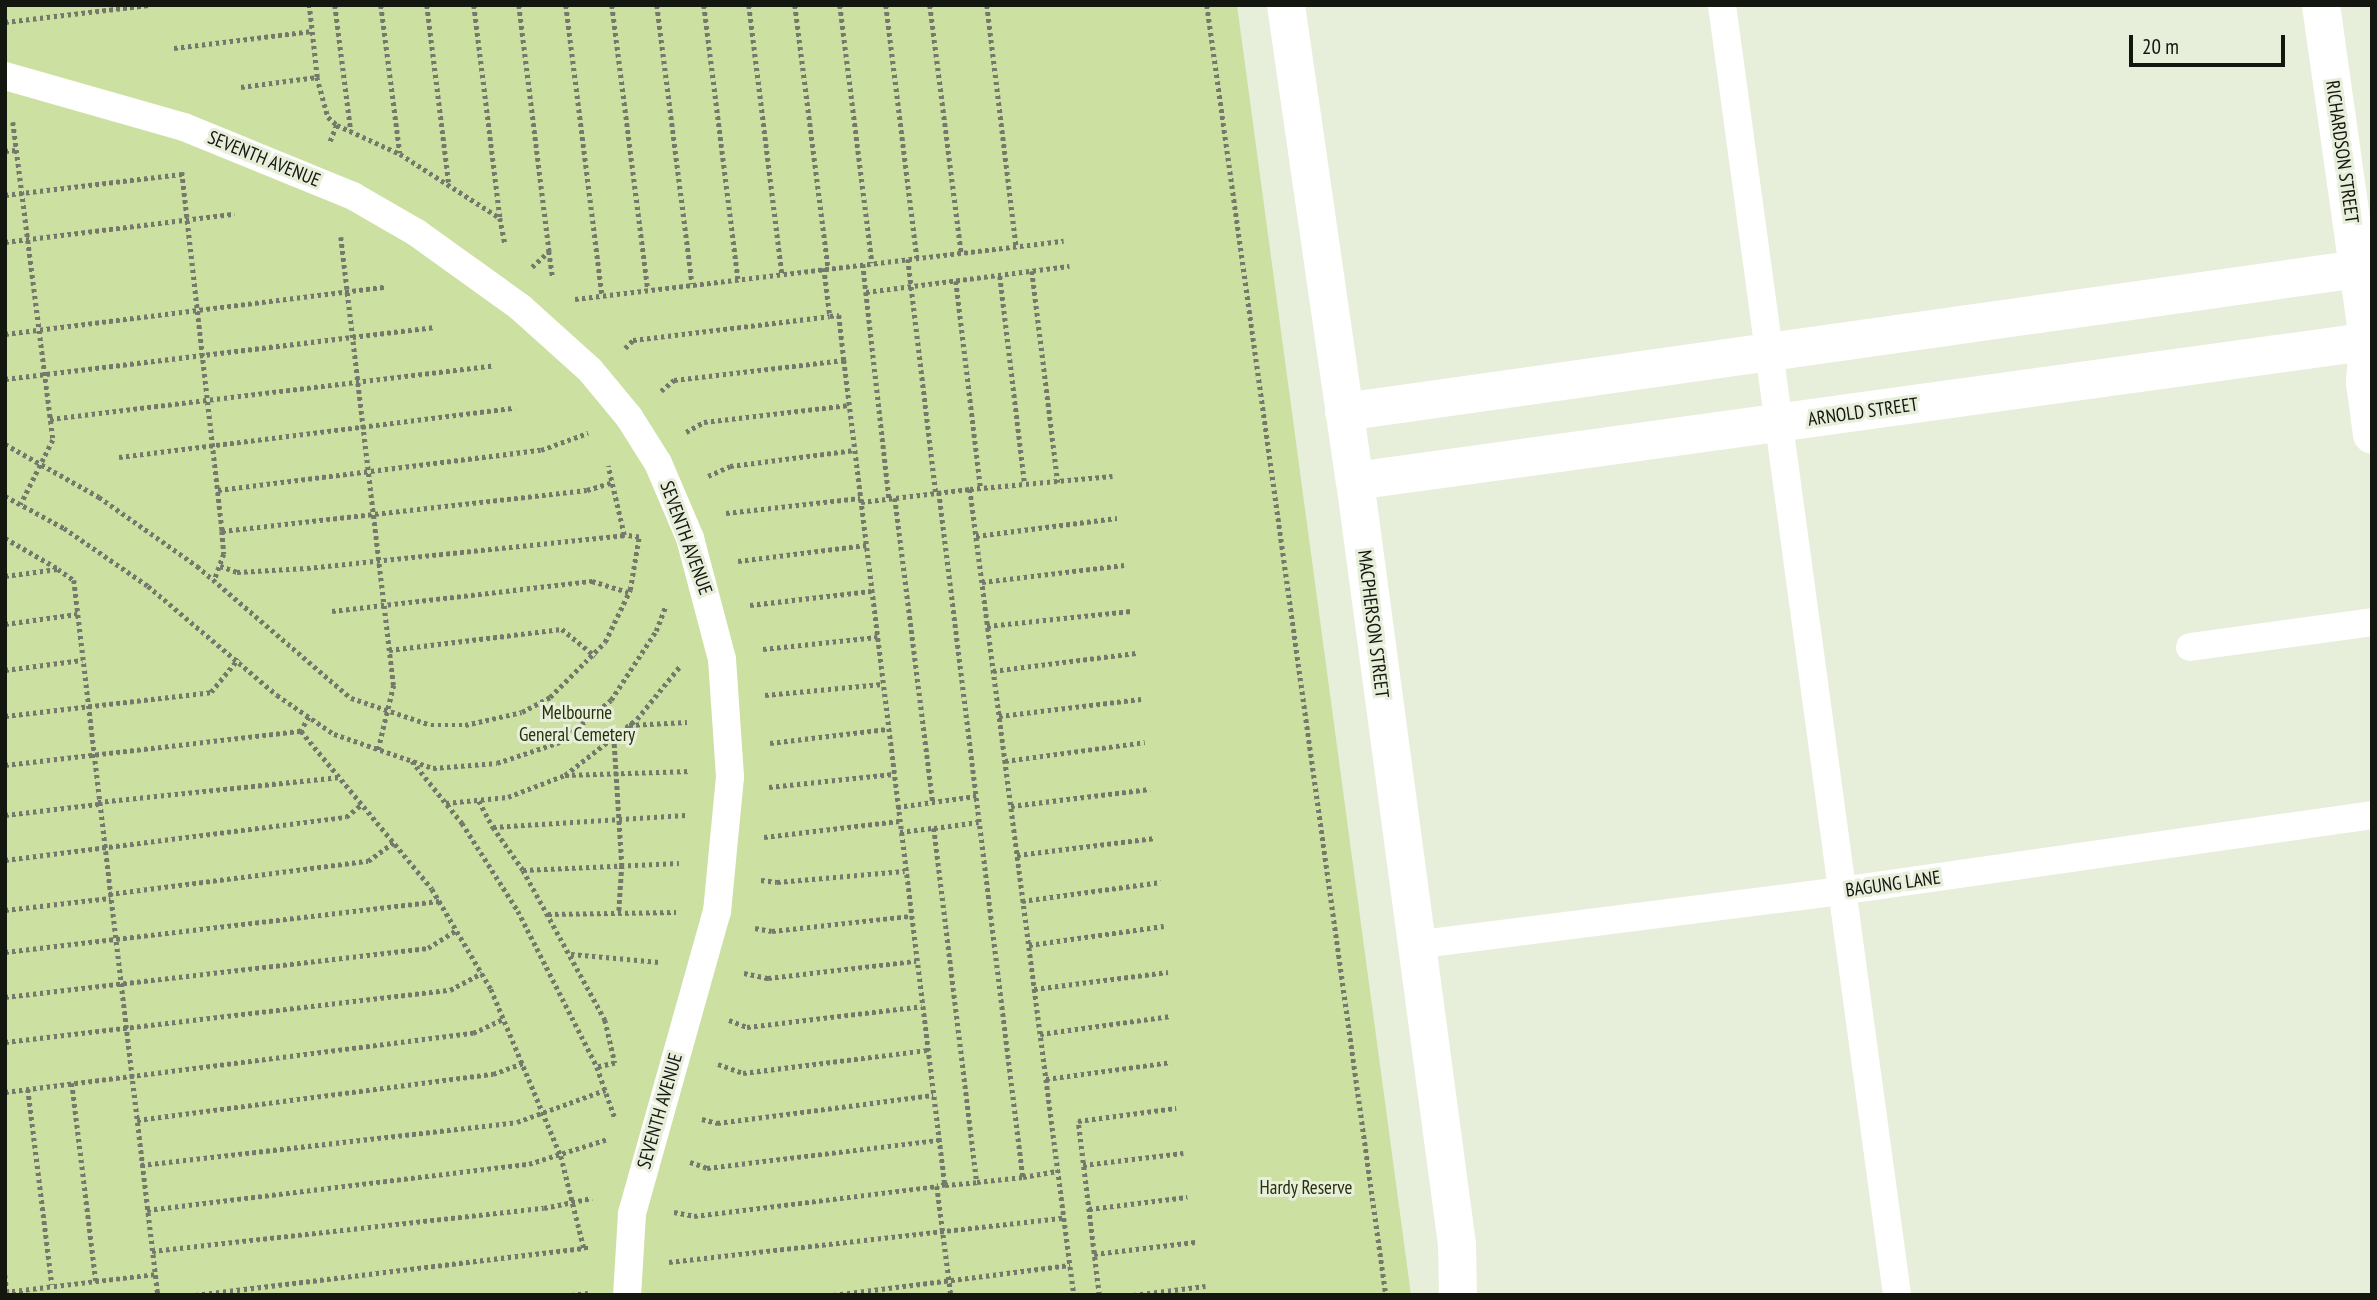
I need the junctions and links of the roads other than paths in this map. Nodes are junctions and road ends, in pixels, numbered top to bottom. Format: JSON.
{"nodes":[{"id":1,"x":1286,"y":5,"type":"edge"},
{"id":2,"x":1722,"y":5,"type":"edge"},
{"id":3,"x":2321,"y":5,"type":"edge"},
{"id":4,"x":5,"y":76,"type":"edge"},
{"id":5,"x":2358,"y":269,"type":"junction"},
{"id":6,"x":2370,"y":343,"type":"edge"},
{"id":7,"x":1769,"y":354,"type":"junction"},
{"id":8,"x":1344,"y":412,"type":"junction"},
{"id":9,"x":1779,"y":424,"type":"junction"},
{"id":10,"x":2372,"y":435,"type":"edge"},
{"id":11,"x":1355,"y":481,"type":"junction"},
{"id":12,"x":2372,"y":622,"type":"edge"},
{"id":13,"x":2190,"y":647,"type":"dead end"},
{"id":14,"x":2372,"y":815,"type":"edge"},
{"id":15,"x":1840,"y":891,"type":"junction"},
{"id":16,"x":1413,"y":945,"type":"junction"},
{"id":17,"x":1457,"y":1244,"type":"junction"},
{"id":18,"x":627,"y":1295,"type":"edge"},
{"id":19,"x":1458,"y":1295,"type":"edge"},
{"id":20,"x":1472,"y":1295,"type":"edge"},
{"id":21,"x":1896,"y":1295,"type":"edge"}],
"edges":[{"from":1,"to":8,"type":"street","name":"MACPHERSON STREET"},
{"from":2,"to":7,"type":"lane"},
{"from":3,"to":5,"type":"street","name":"RICHARDSON STREET"},
{"from":4,"to":18,"type":"lane","name":"SEVENTH AVENUE"},
{"from":5,"to":6,"type":"street","name":"RICHARDSON STREET"},
{"from":5,"to":7,"type":"street"},
{"from":6,"to":9,"type":"street","name":"ARNOLD STREET"},
{"from":6,"to":10,"type":"street","name":"RICHARDSON STREET"},
{"from":7,"to":8,"type":"street"},
{"from":7,"to":9,"type":"lane"},
{"from":8,"to":11,"type":"street","name":"MACPHERSON STREET"},
{"from":9,"to":11,"type":"street","name":"ARNOLD STREET"},
{"from":9,"to":15,"type":"lane"},
{"from":11,"to":16,"type":"street","name":"MACPHERSON STREET"},
{"from":12,"to":13,"type":"lane"},
{"from":14,"to":15,"type":"lane","name":"BAGUNG LANE"},
{"from":15,"to":16,"type":"lane","name":"BAGUNG LANE"},
{"from":15,"to":21,"type":"lane"},
{"from":16,"to":17,"type":"street","name":"MACPHERSON STREET"},
{"from":17,"to":19,"type":"street","name":"MACPHERSON STREET"},
{"from":17,"to":20,"type":"street","name":"MACPHERSON STREET"}]}
